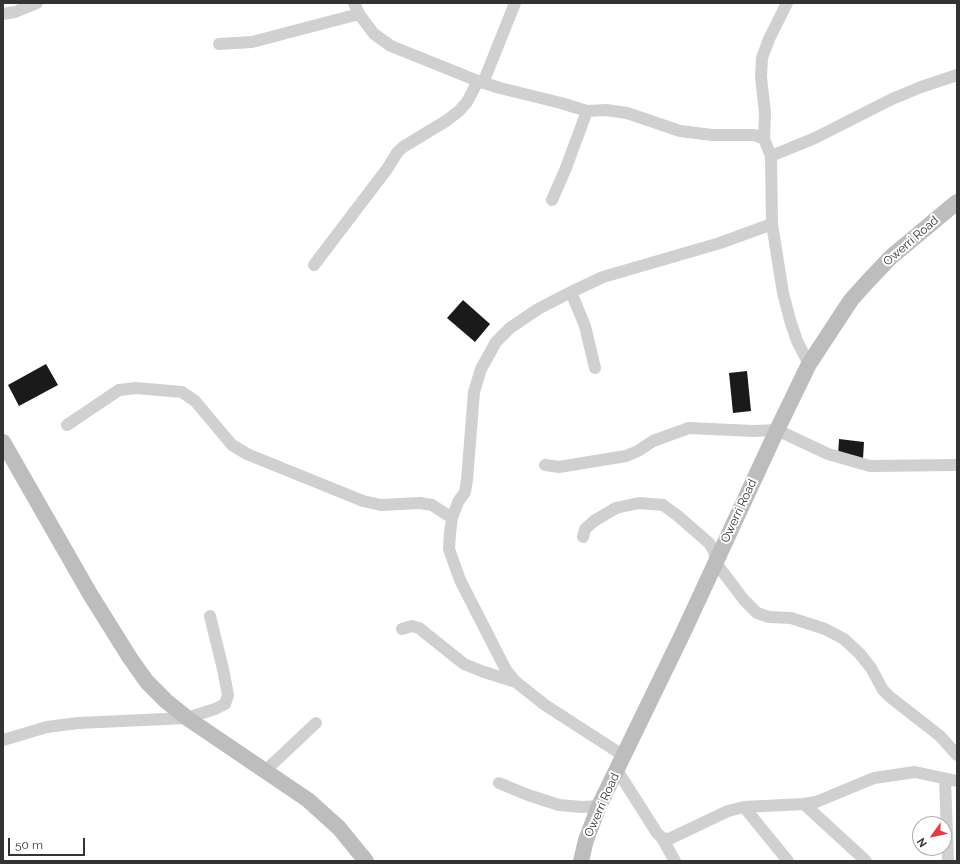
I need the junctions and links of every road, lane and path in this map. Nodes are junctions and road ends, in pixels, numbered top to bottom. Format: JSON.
{"nodes":[{"id":1,"x":38,"y":3,"type":"edge"},
{"id":2,"x":354,"y":3,"type":"edge"},
{"id":3,"x":516,"y":3,"type":"edge"},
{"id":4,"x":787,"y":3,"type":"edge"},
{"id":5,"x":3,"y":14,"type":"edge"},
{"id":6,"x":359,"y":14,"type":"junction"},
{"id":7,"x":219,"y":44,"type":"dead end"},
{"id":8,"x":957,"y":75,"type":"edge"},
{"id":9,"x":481,"y":82,"type":"junction"},
{"id":10,"x":586,"y":111,"type":"junction"},
{"id":11,"x":764,"y":139,"type":"junction"},
{"id":12,"x":771,"y":156,"type":"junction"},
{"id":13,"x":552,"y":200,"type":"dead end"},
{"id":14,"x":957,"y":202,"type":"edge"},
{"id":15,"x":772,"y":224,"type":"junction"},
{"id":16,"x":314,"y":265,"type":"dead end"},
{"id":17,"x":571,"y":292,"type":"junction"},
{"id":18,"x":809,"y":364,"type":"junction"},
{"id":19,"x":596,"y":368,"type":"dead end"},
{"id":20,"x":67,"y":425,"type":"dead end"},
{"id":21,"x":777,"y":430,"type":"junction"},
{"id":22,"x":5,"y":450,"type":"edge"},
{"id":23,"x":546,"y":465,"type":"dead end"},
{"id":24,"x":957,"y":465,"type":"edge"},
{"id":25,"x":452,"y":518,"type":"junction"},
{"id":26,"x":583,"y":537,"type":"dead end"},
{"id":27,"x":716,"y":563,"type":"junction"},
{"id":28,"x":210,"y":616,"type":"dead end"},
{"id":29,"x":402,"y":629,"type":"dead end"},
{"id":30,"x":516,"y":682,"type":"junction"},
{"id":31,"x":188,"y":718,"type":"junction"},
{"id":32,"x":316,"y":723,"type":"dead end"},
{"id":33,"x":3,"y":740,"type":"edge"},
{"id":34,"x":957,"y":755,"type":"edge"},
{"id":35,"x":624,"y":756,"type":"junction"},
{"id":36,"x":266,"y":770,"type":"junction"},
{"id":37,"x":617,"y":770,"type":"junction"},
{"id":38,"x":951,"y":780,"type":"edge"},
{"id":39,"x":498,"y":783,"type":"dead end"},
{"id":40,"x":804,"y":804,"type":"junction"},
{"id":41,"x":599,"y":806,"type":"junction"},
{"id":42,"x":744,"y":807,"type":"junction"},
{"id":43,"x":662,"y":838,"type":"junction"},
{"id":44,"x":366,"y":861,"type":"edge"},
{"id":45,"x":581,"y":861,"type":"edge"},
{"id":46,"x":675,"y":861,"type":"edge"},
{"id":47,"x":788,"y":861,"type":"edge"},
{"id":48,"x":866,"y":861,"type":"edge"},
{"id":49,"x":948,"y":861,"type":"edge"}],
"edges":[{"from":1,"to":5,"type":"street"},
{"from":2,"to":6,"type":"street"},
{"from":3,"to":9,"type":"street"},
{"from":4,"to":11,"type":"street"},
{"from":6,"to":7,"type":"street"},
{"from":6,"to":9,"type":"street"},
{"from":8,"to":12,"type":"street"},
{"from":9,"to":10,"type":"street"},
{"from":9,"to":16,"type":"street"},
{"from":10,"to":11,"type":"street"},
{"from":10,"to":13,"type":"street"},
{"from":11,"to":12,"type":"street"},
{"from":12,"to":15,"type":"street"},
{"from":14,"to":18,"type":"main road","name":"Owerri Road"},
{"from":15,"to":17,"type":"street"},
{"from":15,"to":18,"type":"street"},
{"from":17,"to":19,"type":"street"},
{"from":17,"to":25,"type":"street"},
{"from":18,"to":21,"type":"main road","name":"Owerri Road"},
{"from":20,"to":25,"type":"street"},
{"from":21,"to":23,"type":"street"},
{"from":21,"to":24,"type":"street"},
{"from":21,"to":27,"type":"main road","name":"Owerri Road"},
{"from":22,"to":31,"type":"main road"},
{"from":25,"to":30,"type":"street"},
{"from":26,"to":27,"type":"street"},
{"from":27,"to":34,"type":"street"},
{"from":27,"to":35,"type":"main road","name":"Owerri Road"},
{"from":28,"to":31,"type":"street"},
{"from":29,"to":30,"type":"street"},
{"from":30,"to":35,"type":"street"},
{"from":31,"to":33,"type":"street"},
{"from":31,"to":36,"type":"main road"},
{"from":32,"to":36,"type":"street"},
{"from":35,"to":37,"type":"main road","name":"Owerri Road"},
{"from":36,"to":44,"type":"main road"},
{"from":37,"to":41,"type":"main road","name":"Owerri Road"},
{"from":37,"to":43,"type":"street"},
{"from":38,"to":40,"type":"street"},
{"from":38,"to":49,"type":"street"},
{"from":39,"to":41,"type":"street"},
{"from":40,"to":42,"type":"street"},
{"from":40,"to":48,"type":"street"},
{"from":41,"to":45,"type":"main road","name":"Owerri Road"},
{"from":42,"to":43,"type":"street"},
{"from":42,"to":47,"type":"street"},
{"from":43,"to":46,"type":"street"}]}
